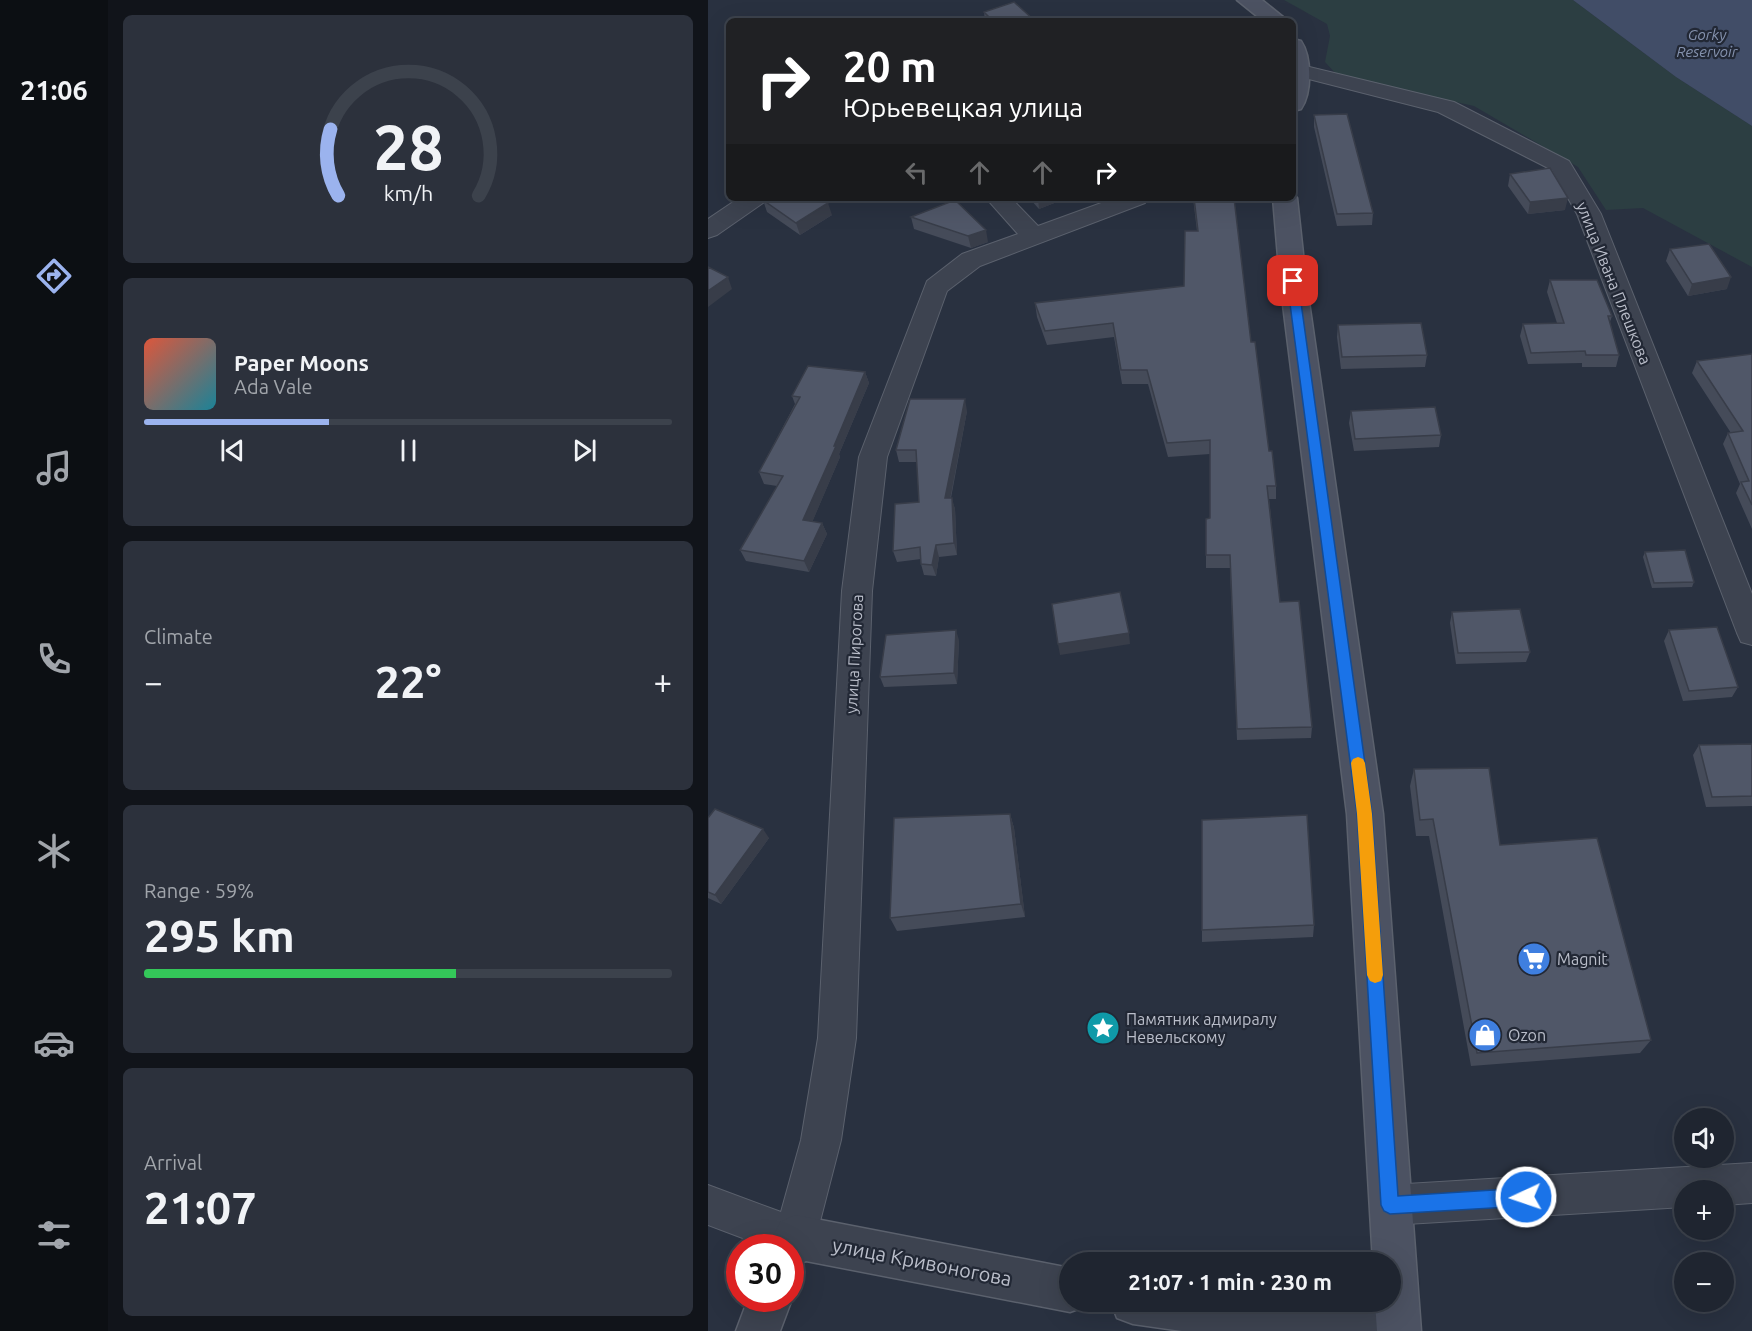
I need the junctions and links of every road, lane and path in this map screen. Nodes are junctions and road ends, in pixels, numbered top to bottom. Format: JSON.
{"nodes":[{"id":1,"x":1248,"y":0,"type":"edge"},
{"id":2,"x":1274,"y":18,"type":"edge"},
{"id":3,"x":1296,"y":64,"type":"edge"},
{"id":4,"x":1297,"y":70,"type":"junction"},
{"id":5,"x":1296,"y":88,"type":"edge"},
{"id":6,"x":750,"y":201,"type":"edge"},
{"id":7,"x":1001,"y":201,"type":"edge"},
{"id":8,"x":1129,"y":201,"type":"edge"},
{"id":9,"x":1285,"y":201,"type":"edge"},
{"id":10,"x":708,"y":230,"type":"edge"},
{"id":11,"x":1033,"y":236,"type":"junction"},
{"id":12,"x":1752,"y":633,"type":"edge"},
{"id":13,"x":1752,"y":1183,"type":"edge"},
{"id":14,"x":708,"y":1205,"type":"edge"},
{"id":15,"x":1390,"y":1205,"type":"junction"},
{"id":16,"x":772,"y":1234,"type":"edge"},
{"id":17,"x":795,"y":1234,"type":"edge"},
{"id":18,"x":804,"y":1245,"type":"edge"},
{"id":19,"x":1059,"y":1288,"type":"edge"},
{"id":20,"x":765,"y":1312,"type":"edge"},
{"id":21,"x":1214,"y":1312,"type":"edge"},
{"id":22,"x":1398,"y":1329,"type":"edge"},
{"id":23,"x":758,"y":1331,"type":"edge"}],
"edges":[{"from":1,"to":2,"type":"main road"},
{"from":3,"to":4,"type":"main road"},
{"from":4,"to":5,"type":"main road"},
{"from":4,"to":12,"type":"street","name":"улица Ивана Плешкова"},
{"from":6,"to":10,"type":"street"},
{"from":7,"to":11,"type":"street"},
{"from":8,"to":11,"type":"street","name":"улица Пирогова"},
{"from":9,"to":15,"type":"main road"},
{"from":11,"to":17,"type":"street","name":"улица Пирогова"},
{"from":13,"to":15,"type":"street"},
{"from":14,"to":16,"type":"street","name":"улица Кривоногова"},
{"from":15,"to":22,"type":"main road"},
{"from":18,"to":19,"type":"street","name":"улица Кривоногова"},
{"from":20,"to":23,"type":"street"},
{"from":21,"to":22,"type":"street"}]}
